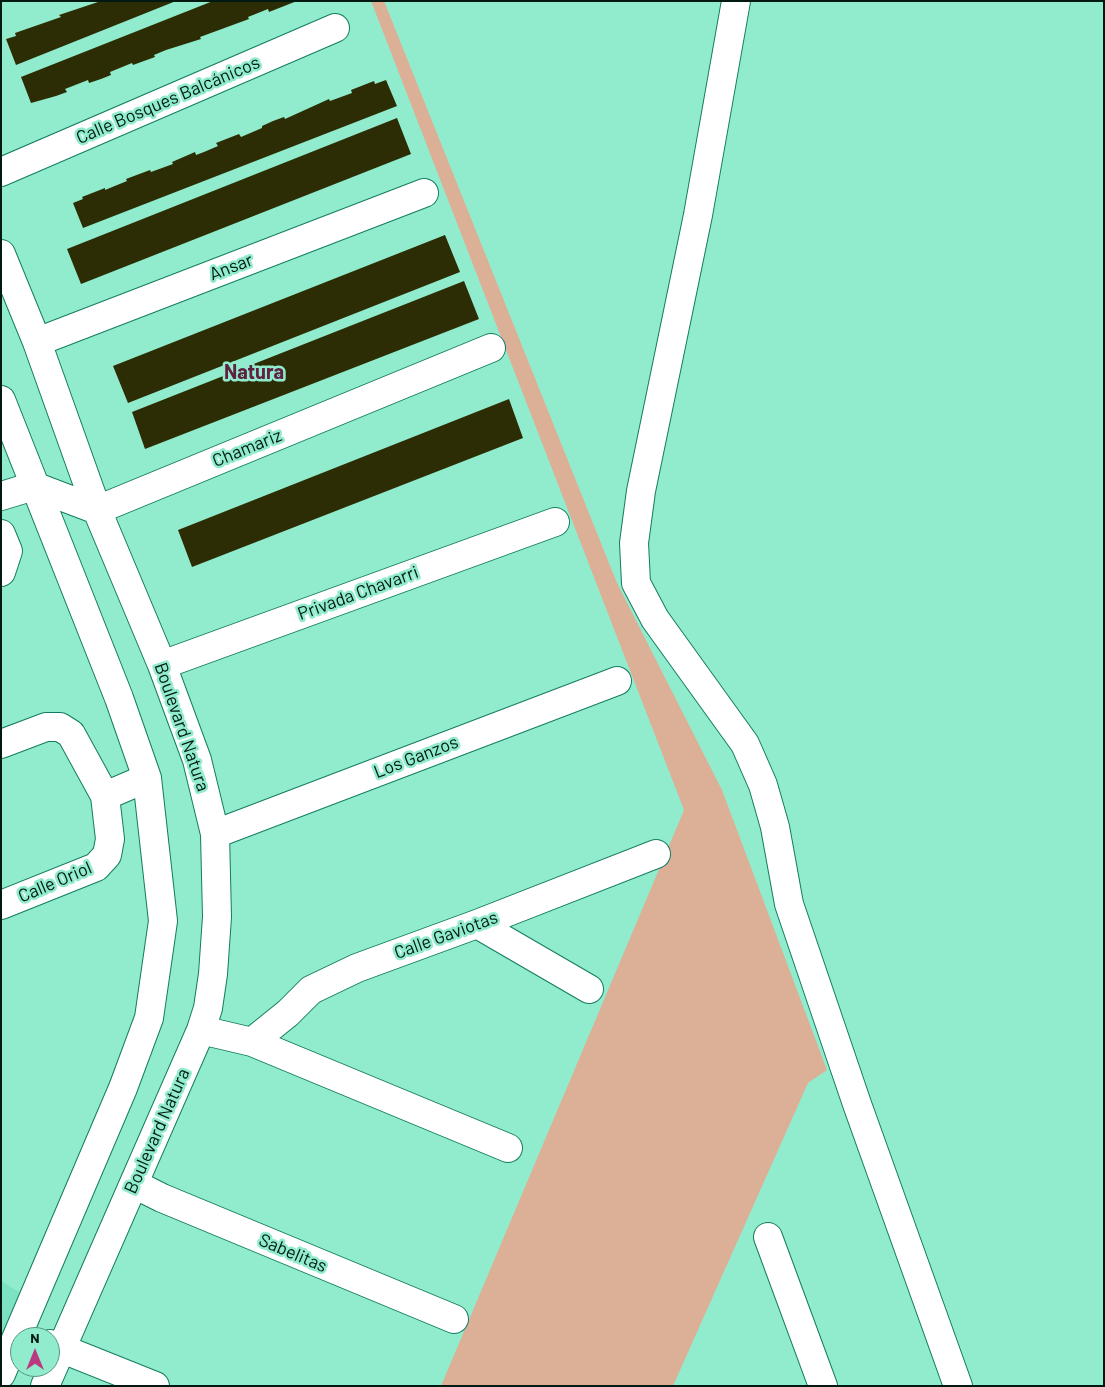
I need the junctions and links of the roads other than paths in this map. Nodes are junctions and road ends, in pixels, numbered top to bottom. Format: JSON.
{"nodes":[{"id":1,"x":736,"y":1,"type":"edge"},
{"id":2,"x":335,"y":28,"type":"dead end"},
{"id":3,"x":1,"y":172,"type":"edge"},
{"id":4,"x":424,"y":192,"type":"dead end"},
{"id":5,"x":1,"y":254,"type":"edge"},
{"id":6,"x":37,"y":342,"type":"junction"},
{"id":7,"x":491,"y":348,"type":"dead end"},
{"id":8,"x":1,"y":400,"type":"edge"},
{"id":9,"x":34,"y":486,"type":"junction"},
{"id":10,"x":1,"y":496,"type":"edge"},
{"id":11,"x":97,"y":510,"type":"junction"},
{"id":12,"x":555,"y":522,"type":"dead end"},
{"id":13,"x":1,"y":534,"type":"edge"},
{"id":14,"x":2,"y":572,"type":"edge"},
{"id":15,"x":162,"y":665,"type":"junction"},
{"id":16,"x":617,"y":681,"type":"dead end"},
{"id":17,"x":1,"y":744,"type":"edge"},
{"id":18,"x":147,"y":778,"type":"junction"},
{"id":19,"x":105,"y":796,"type":"junction"},
{"id":20,"x":215,"y":834,"type":"junction"},
{"id":21,"x":656,"y":854,"type":"dead end"},
{"id":22,"x":1,"y":905,"type":"edge"},
{"id":23,"x":477,"y":924,"type":"junction"},
{"id":24,"x":589,"y":989,"type":"dead end"},
{"id":25,"x":201,"y":1030,"type":"junction"},
{"id":26,"x":252,"y":1042,"type":"junction"},
{"id":27,"x":508,"y":1148,"type":"dead end"},
{"id":28,"x":134,"y":1184,"type":"junction"},
{"id":29,"x":768,"y":1237,"type":"dead end"},
{"id":30,"x":454,"y":1319,"type":"dead end"},
{"id":31,"x":25,"y":1327,"type":"edge"},
{"id":32,"x":60,"y":1338,"type":"edge"},
{"id":33,"x":60,"y":1348,"type":"edge"},
{"id":34,"x":10,"y":1357,"type":"edge"},
{"id":35,"x":1,"y":1374,"type":"edge"},
{"id":36,"x":155,"y":1386,"type":"edge"},
{"id":37,"x":822,"y":1386,"type":"edge"},
{"id":38,"x":958,"y":1386,"type":"edge"}],
"edges":[{"from":1,"to":38,"type":"street"},
{"from":2,"to":3,"type":"street","name":"Calle Bosques Balcánicos"},
{"from":4,"to":6,"type":"street","name":"Ansar"},
{"from":5,"to":6,"type":"street","name":"Boulevard Natura"},
{"from":6,"to":11,"type":"street","name":"Boulevard Natura"},
{"from":7,"to":11,"type":"street","name":"Chamariz"},
{"from":8,"to":9,"type":"street"},
{"from":9,"to":10,"type":"street"},
{"from":9,"to":11,"type":"street"},
{"from":9,"to":18,"type":"street"},
{"from":11,"to":15,"type":"street","name":"Boulevard Natura"},
{"from":12,"to":15,"type":"street","name":"Privada Chavarri"},
{"from":13,"to":14,"type":"street"},
{"from":15,"to":20,"type":"street","name":"Boulevard Natura"},
{"from":16,"to":20,"type":"street","name":"Los Ganzos"},
{"from":17,"to":19,"type":"street","name":"Calle Oriol"},
{"from":18,"to":19,"type":"street"},
{"from":18,"to":31,"type":"street"},
{"from":19,"to":22,"type":"street","name":"Calle Oriol"},
{"from":20,"to":25,"type":"street","name":"Boulevard Natura"},
{"from":21,"to":23,"type":"street","name":"Calle Gaviotas"},
{"from":23,"to":24,"type":"street"},
{"from":23,"to":26,"type":"street","name":"Calle Gaviotas"},
{"from":25,"to":26,"type":"street"},
{"from":25,"to":28,"type":"street","name":"Boulevard Natura"},
{"from":26,"to":27,"type":"street"},
{"from":28,"to":30,"type":"street","name":"Sabelitas"},
{"from":28,"to":32,"type":"street","name":"Boulevard Natura"},
{"from":29,"to":37,"type":"street"},
{"from":33,"to":36,"type":"street"},
{"from":34,"to":35,"type":"street"}]}
